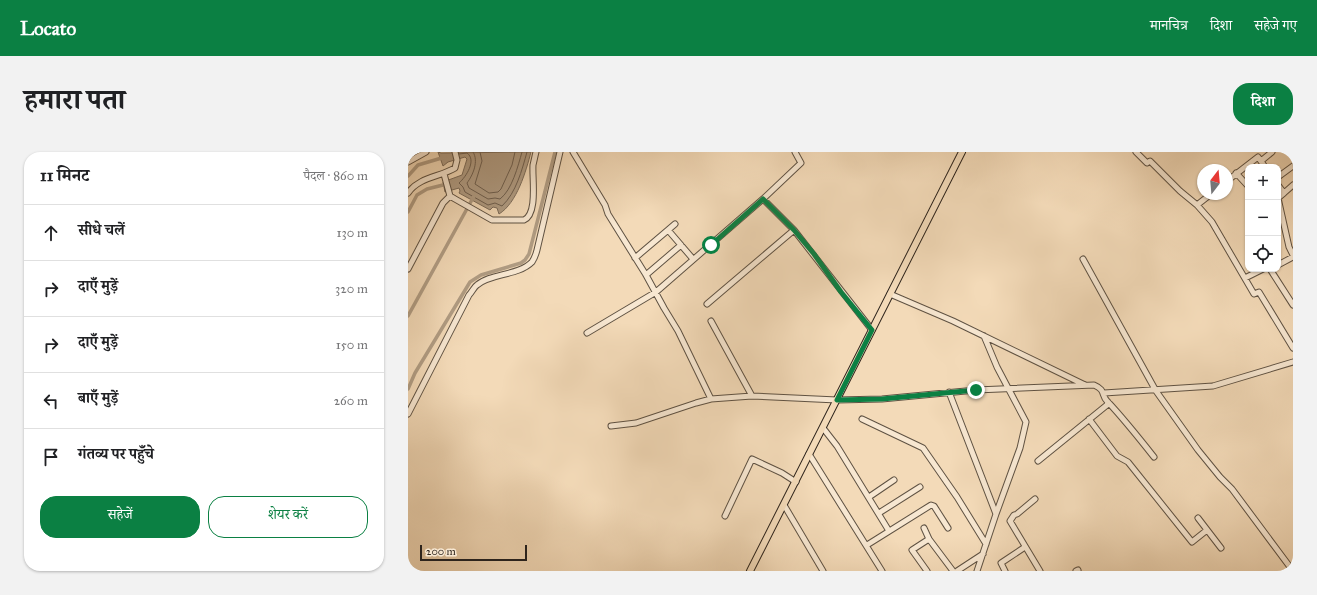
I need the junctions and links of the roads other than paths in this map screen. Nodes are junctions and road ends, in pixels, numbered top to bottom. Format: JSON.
{"nodes":[{"id":1,"x":426,"y":152,"type":"edge"},
{"id":2,"x":455,"y":152,"type":"edge"},
{"id":3,"x":536,"y":152,"type":"edge"},
{"id":4,"x":560,"y":152,"type":"edge"},
{"id":5,"x":573,"y":152,"type":"edge"},
{"id":6,"x":795,"y":152,"type":"edge"},
{"id":7,"x":962,"y":152,"type":"edge"},
{"id":8,"x":1136,"y":152,"type":"edge"},
{"id":9,"x":1272,"y":152,"type":"edge"},
{"id":10,"x":1261,"y":161,"type":"junction"},
{"id":11,"x":408,"y":162,"type":"edge"},
{"id":12,"x":1263,"y":164,"type":"edge"},
{"id":13,"x":1293,"y":166,"type":"edge"},
{"id":14,"x":444,"y":174,"type":"junction"},
{"id":15,"x":1236,"y":174,"type":"junction"},
{"id":16,"x":1281,"y":175,"type":"edge"},
{"id":17,"x":1233,"y":176,"type":"edge"},
{"id":18,"x":1245,"y":183,"type":"edge"},
{"id":19,"x":1293,"y":185,"type":"edge"},
{"id":20,"x":1281,"y":189,"type":"edge"},
{"id":21,"x":408,"y":192,"type":"edge"},
{"id":22,"x":1284,"y":193,"type":"junction"},
{"id":23,"x":451,"y":196,"type":"junction"},
{"id":24,"x":763,"y":199,"type":"junction"},
{"id":25,"x":1203,"y":200,"type":"edge"},
{"id":26,"x":1198,"y":204,"type":"junction"},
{"id":27,"x":674,"y":224,"type":"dead end"},
{"id":28,"x":668,"y":230,"type":"junction"},
{"id":29,"x":794,"y":230,"type":"junction"},
{"id":30,"x":681,"y":245,"type":"junction"},
{"id":31,"x":1292,"y":249,"type":"edge"},
{"id":32,"x":1293,"y":256,"type":"edge"},
{"id":33,"x":635,"y":258,"type":"junction"},
{"id":34,"x":1084,"y":258,"type":"dead end"},
{"id":35,"x":693,"y":259,"type":"junction"},
{"id":36,"x":1281,"y":263,"type":"edge"},
{"id":37,"x":408,"y":269,"type":"edge"},
{"id":38,"x":1257,"y":272,"type":"edge"},
{"id":39,"x":1273,"y":272,"type":"edge"},
{"id":40,"x":646,"y":275,"type":"junction"},
{"id":41,"x":1245,"y":278,"type":"junction"},
{"id":42,"x":656,"y":292,"type":"junction"},
{"id":43,"x":890,"y":294,"type":"junction"},
{"id":44,"x":707,"y":304,"type":"dead end"},
{"id":45,"x":1293,"y":305,"type":"edge"},
{"id":46,"x":711,"y":321,"type":"dead end"},
{"id":47,"x":872,"y":330,"type":"junction"},
{"id":48,"x":586,"y":333,"type":"dead end"},
{"id":49,"x":984,"y":336,"type":"junction"},
{"id":50,"x":1293,"y":348,"type":"edge"},
{"id":51,"x":1292,"y":363,"type":"edge"},
{"id":52,"x":1086,"y":385,"type":"junction"},
{"id":53,"x":1009,"y":388,"type":"junction"},
{"id":54,"x":1155,"y":390,"type":"junction"},
{"id":55,"x":949,"y":392,"type":"junction"},
{"id":56,"x":1104,"y":393,"type":"junction"},
{"id":57,"x":752,"y":396,"type":"junction"},
{"id":58,"x":711,"y":399,"type":"junction"},
{"id":59,"x":837,"y":400,"type":"junction"},
{"id":60,"x":1108,"y":402,"type":"junction"},
{"id":61,"x":408,"y":414,"type":"edge"},
{"id":62,"x":1089,"y":419,"type":"junction"},
{"id":63,"x":862,"y":420,"type":"dead end"},
{"id":64,"x":610,"y":426,"type":"dead end"},
{"id":65,"x":823,"y":428,"type":"junction"},
{"id":66,"x":810,"y":454,"type":"junction"},
{"id":67,"x":1154,"y":458,"type":"dead end"},
{"id":68,"x":1038,"y":461,"type":"dead end"},
{"id":69,"x":894,"y":480,"type":"dead end"},
{"id":70,"x":796,"y":482,"type":"junction"},
{"id":71,"x":920,"y":487,"type":"dead end"},
{"id":72,"x":869,"y":497,"type":"junction"},
{"id":73,"x":1035,"y":499,"type":"dead end"},
{"id":74,"x":784,"y":505,"type":"junction"},
{"id":75,"x":879,"y":513,"type":"junction"},
{"id":76,"x":996,"y":514,"type":"junction"},
{"id":77,"x":725,"y":516,"type":"dead end"},
{"id":78,"x":1198,"y":518,"type":"dead end"},
{"id":79,"x":924,"y":528,"type":"dead end"},
{"id":80,"x":948,"y":528,"type":"dead end"},
{"id":81,"x":1207,"y":530,"type":"junction"},
{"id":82,"x":889,"y":531,"type":"junction"},
{"id":83,"x":929,"y":539,"type":"junction"},
{"id":84,"x":986,"y":544,"type":"junction"},
{"id":85,"x":867,"y":545,"type":"junction"},
{"id":86,"x":1025,"y":547,"type":"junction"},
{"id":87,"x":1221,"y":548,"type":"dead end"},
{"id":88,"x":982,"y":554,"type":"junction"},
{"id":89,"x":750,"y":571,"type":"edge"},
{"id":90,"x":822,"y":571,"type":"edge"},
{"id":91,"x":882,"y":571,"type":"edge"},
{"id":92,"x":927,"y":571,"type":"edge"},
{"id":93,"x":953,"y":571,"type":"edge"},
{"id":94,"x":957,"y":571,"type":"edge"},
{"id":95,"x":977,"y":571,"type":"edge"},
{"id":96,"x":1005,"y":571,"type":"edge"},
{"id":97,"x":1040,"y":571,"type":"edge"},
{"id":98,"x":1293,"y":571,"type":"edge"}],
"edges":[{"from":1,"to":11,"type":"street"},
{"from":2,"to":14,"type":"street"},
{"from":3,"to":23,"type":"street"},
{"from":4,"to":61,"type":"street"},
{"from":5,"to":33,"type":"street"},
{"from":6,"to":24,"type":"street"},
{"from":7,"to":43,"type":"main road"},
{"from":8,"to":26,"type":"street"},
{"from":9,"to":10,"type":"street"},
{"from":10,"to":12,"type":"street"},
{"from":10,"to":15,"type":"street"},
{"from":13,"to":16,"type":"street"},
{"from":14,"to":21,"type":"street"},
{"from":14,"to":23,"type":"street"},
{"from":15,"to":17,"type":"street"},
{"from":15,"to":18,"type":"street"},
{"from":19,"to":22,"type":"street"},
{"from":20,"to":22,"type":"street"},
{"from":22,"to":31,"type":"street"},
{"from":23,"to":37,"type":"street"},
{"from":24,"to":29,"type":"street"},
{"from":24,"to":35,"type":"street"},
{"from":25,"to":26,"type":"street"},
{"from":26,"to":41,"type":"street"},
{"from":27,"to":28,"type":"street"},
{"from":28,"to":30,"type":"street"},
{"from":28,"to":33,"type":"street"},
{"from":29,"to":44,"type":"street"},
{"from":29,"to":47,"type":"street"},
{"from":30,"to":35,"type":"street"},
{"from":30,"to":40,"type":"street"},
{"from":31,"to":32,"type":"street"},
{"from":32,"to":36,"type":"street"},
{"from":33,"to":40,"type":"street"},
{"from":34,"to":54,"type":"street"},
{"from":35,"to":42,"type":"street"},
{"from":38,"to":41,"type":"street"},
{"from":39,"to":45,"type":"street"},
{"from":40,"to":42,"type":"street"},
{"from":41,"to":50,"type":"street"},
{"from":42,"to":48,"type":"street"},
{"from":42,"to":58,"type":"street"},
{"from":43,"to":47,"type":"main road"},
{"from":43,"to":49,"type":"street"},
{"from":46,"to":57,"type":"street"},
{"from":47,"to":59,"type":"main road"},
{"from":49,"to":52,"type":"street"},
{"from":49,"to":53,"type":"street"},
{"from":51,"to":54,"type":"street"},
{"from":52,"to":53,"type":"street"},
{"from":52,"to":56,"type":"street"},
{"from":53,"to":55,"type":"street"},
{"from":53,"to":76,"type":"street"},
{"from":54,"to":56,"type":"street"},
{"from":54,"to":98,"type":"street"},
{"from":55,"to":59,"type":"street"},
{"from":55,"to":76,"type":"street"},
{"from":56,"to":60,"type":"street"},
{"from":57,"to":58,"type":"street"},
{"from":57,"to":59,"type":"street"},
{"from":58,"to":64,"type":"street"},
{"from":59,"to":65,"type":"main road"},
{"from":60,"to":62,"type":"street"},
{"from":60,"to":67,"type":"street"},
{"from":62,"to":68,"type":"street"},
{"from":62,"to":81,"type":"street"},
{"from":63,"to":84,"type":"street"},
{"from":65,"to":66,"type":"main road"},
{"from":65,"to":72,"type":"street"},
{"from":66,"to":70,"type":"main road"},
{"from":66,"to":85,"type":"street"},
{"from":69,"to":72,"type":"street"},
{"from":70,"to":74,"type":"main road"},
{"from":70,"to":77,"type":"street"},
{"from":71,"to":75,"type":"street"},
{"from":72,"to":75,"type":"street"},
{"from":73,"to":86,"type":"street"},
{"from":74,"to":89,"type":"main road"},
{"from":74,"to":90,"type":"street"},
{"from":75,"to":82,"type":"street"},
{"from":76,"to":84,"type":"street"},
{"from":78,"to":81,"type":"street"},
{"from":79,"to":83,"type":"street"},
{"from":80,"to":82,"type":"street"},
{"from":81,"to":87,"type":"street"},
{"from":82,"to":85,"type":"street"},
{"from":83,"to":92,"type":"street"},
{"from":83,"to":93,"type":"street"},
{"from":84,"to":88,"type":"street"},
{"from":85,"to":91,"type":"street"},
{"from":86,"to":96,"type":"street"},
{"from":86,"to":97,"type":"street"},
{"from":88,"to":94,"type":"street"},
{"from":88,"to":95,"type":"street"}]}
